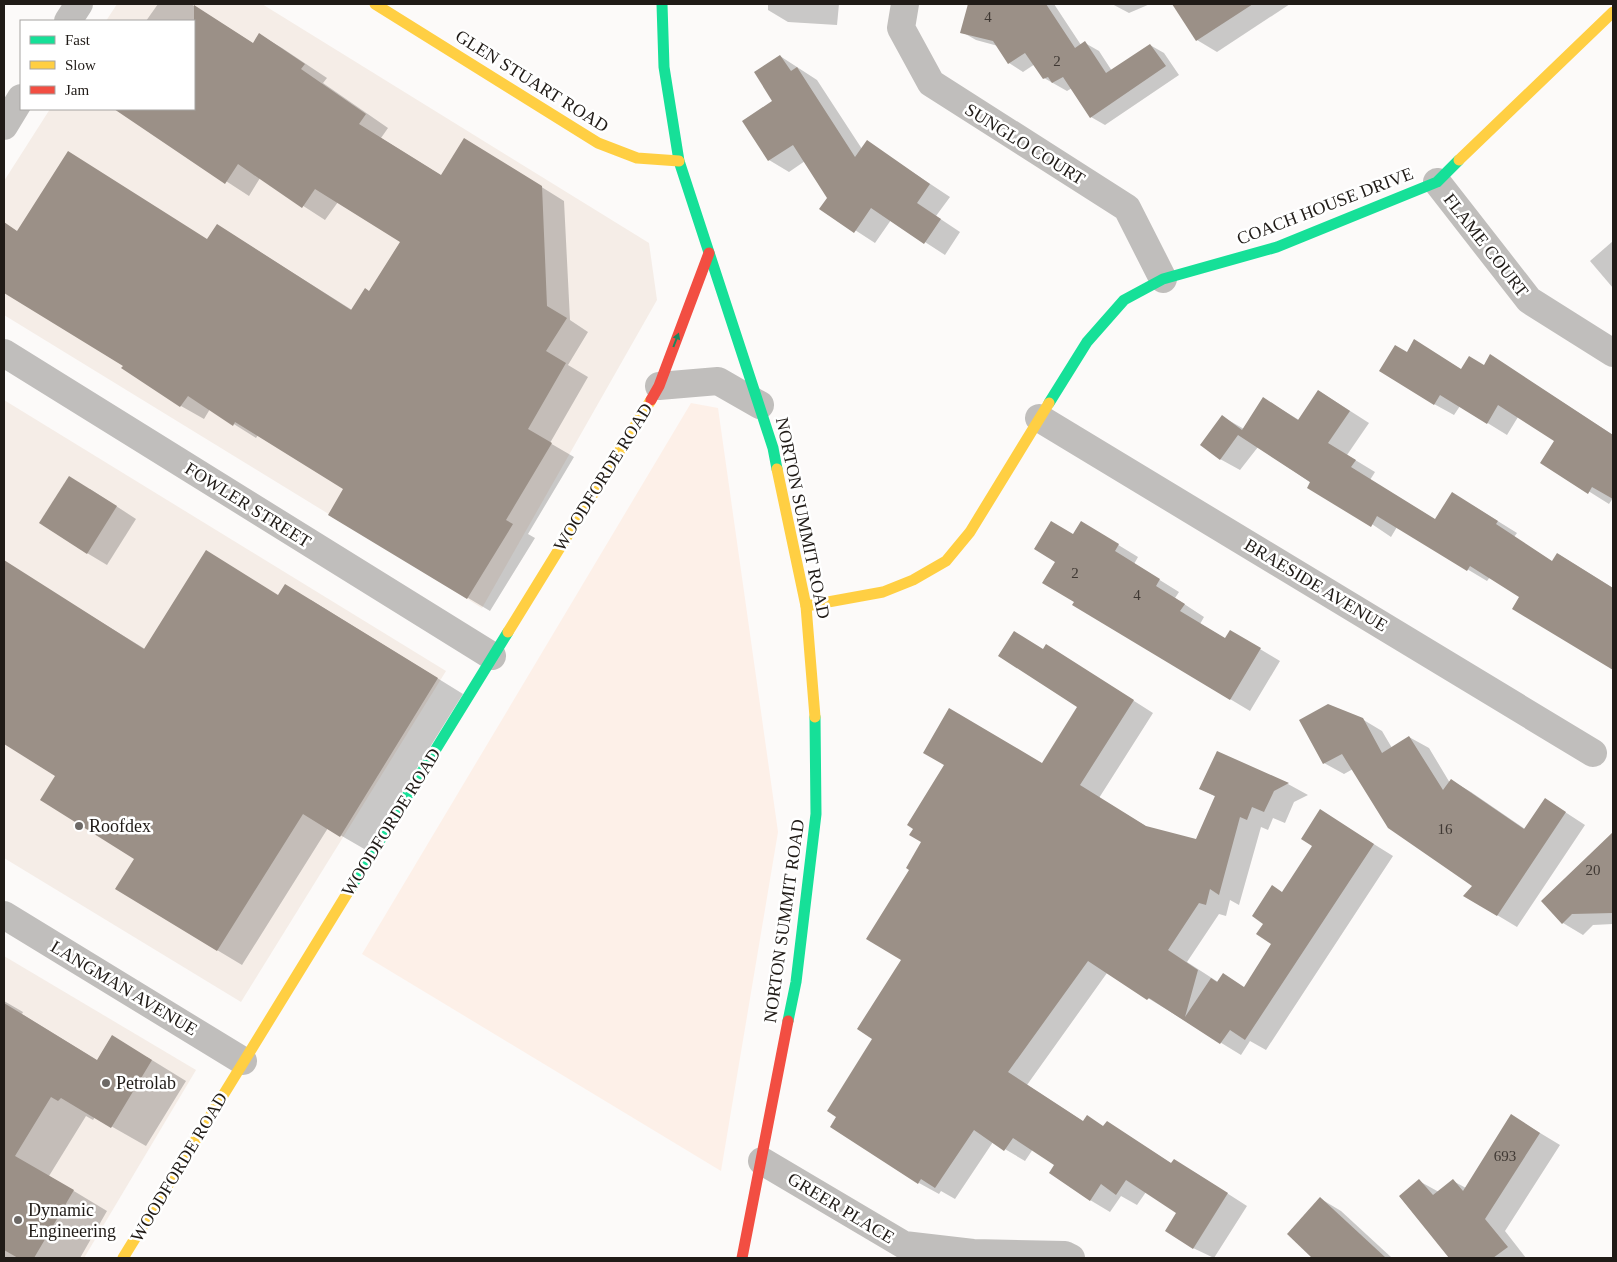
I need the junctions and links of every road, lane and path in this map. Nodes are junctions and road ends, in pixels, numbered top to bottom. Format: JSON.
{"nodes":[{"id":1,"x":79,"y":4,"type":"edge"},
{"id":2,"x":375,"y":4,"type":"edge"},
{"id":3,"x":662,"y":4,"type":"edge"},
{"id":4,"x":905,"y":4,"type":"edge"},
{"id":5,"x":1613,"y":12,"type":"edge"},
{"id":6,"x":69,"y":20,"type":"edge"},
{"id":7,"x":20,"y":100,"type":"edge"},
{"id":8,"x":4,"y":126,"type":"edge"},
{"id":9,"x":679,"y":161,"type":"junction"},
{"id":10,"x":1437,"y":182,"type":"junction"},
{"id":11,"x":709,"y":253,"type":"junction"},
{"id":12,"x":1163,"y":279,"type":"junction"},
{"id":13,"x":4,"y":353,"type":"edge"},
{"id":14,"x":1613,"y":353,"type":"edge"},
{"id":15,"x":659,"y":386,"type":"junction"},
{"id":16,"x":760,"y":405,"type":"junction"},
{"id":17,"x":1039,"y":418,"type":"junction"},
{"id":18,"x":806,"y":606,"type":"junction"},
{"id":19,"x":492,"y":656,"type":"junction"},
{"id":20,"x":1593,"y":754,"type":"dead end"},
{"id":21,"x":4,"y":915,"type":"edge"},
{"id":22,"x":244,"y":1061,"type":"junction"},
{"id":23,"x":762,"y":1161,"type":"junction"},
{"id":24,"x":123,"y":1258,"type":"edge"},
{"id":25,"x":742,"y":1258,"type":"edge"},
{"id":26,"x":1071,"y":1258,"type":"edge"}],
"edges":[{"from":1,"to":6,"type":"street"},
{"from":2,"to":9,"type":"street","name":"GLEN STUART ROAD"},
{"from":3,"to":9,"type":"street","name":"NORTON SUMMIT ROAD"},
{"from":4,"to":12,"type":"street","name":"SUNGLO COURT"},
{"from":5,"to":10,"type":"street","name":"COACH HOUSE DRIVE"},
{"from":7,"to":8,"type":"street"},
{"from":9,"to":11,"type":"street","name":"NORTON SUMMIT ROAD"},
{"from":10,"to":12,"type":"street","name":"COACH HOUSE DRIVE"},
{"from":10,"to":14,"type":"street","name":"FLAME COURT"},
{"from":15,"to":11,"type":"street","name":"WOODFORDE ROAD","one_way":true},
{"from":11,"to":16,"type":"street","name":"NORTON SUMMIT ROAD"},
{"from":12,"to":17,"type":"street","name":"COACH HOUSE DRIVE"},
{"from":13,"to":19,"type":"street","name":"FOWLER STREET"},
{"from":15,"to":16,"type":"street","name":"WOODFORDE ROAD"},
{"from":15,"to":19,"type":"street","name":"WOODFORDE ROAD"},
{"from":16,"to":18,"type":"street","name":"NORTON SUMMIT ROAD"},
{"from":17,"to":18,"type":"street","name":"COACH HOUSE DRIVE"},
{"from":17,"to":20,"type":"street","name":"BRAESIDE AVENUE"},
{"from":18,"to":23,"type":"street","name":"NORTON SUMMIT ROAD"},
{"from":19,"to":22,"type":"street","name":"WOODFORDE ROAD"},
{"from":21,"to":22,"type":"street","name":"LANGMAN AVENUE"},
{"from":22,"to":24,"type":"street","name":"WOODFORDE ROAD"},
{"from":23,"to":25,"type":"street","name":"NORTON SUMMIT ROAD"},
{"from":23,"to":26,"type":"street","name":"GREER PLACE"}]}
